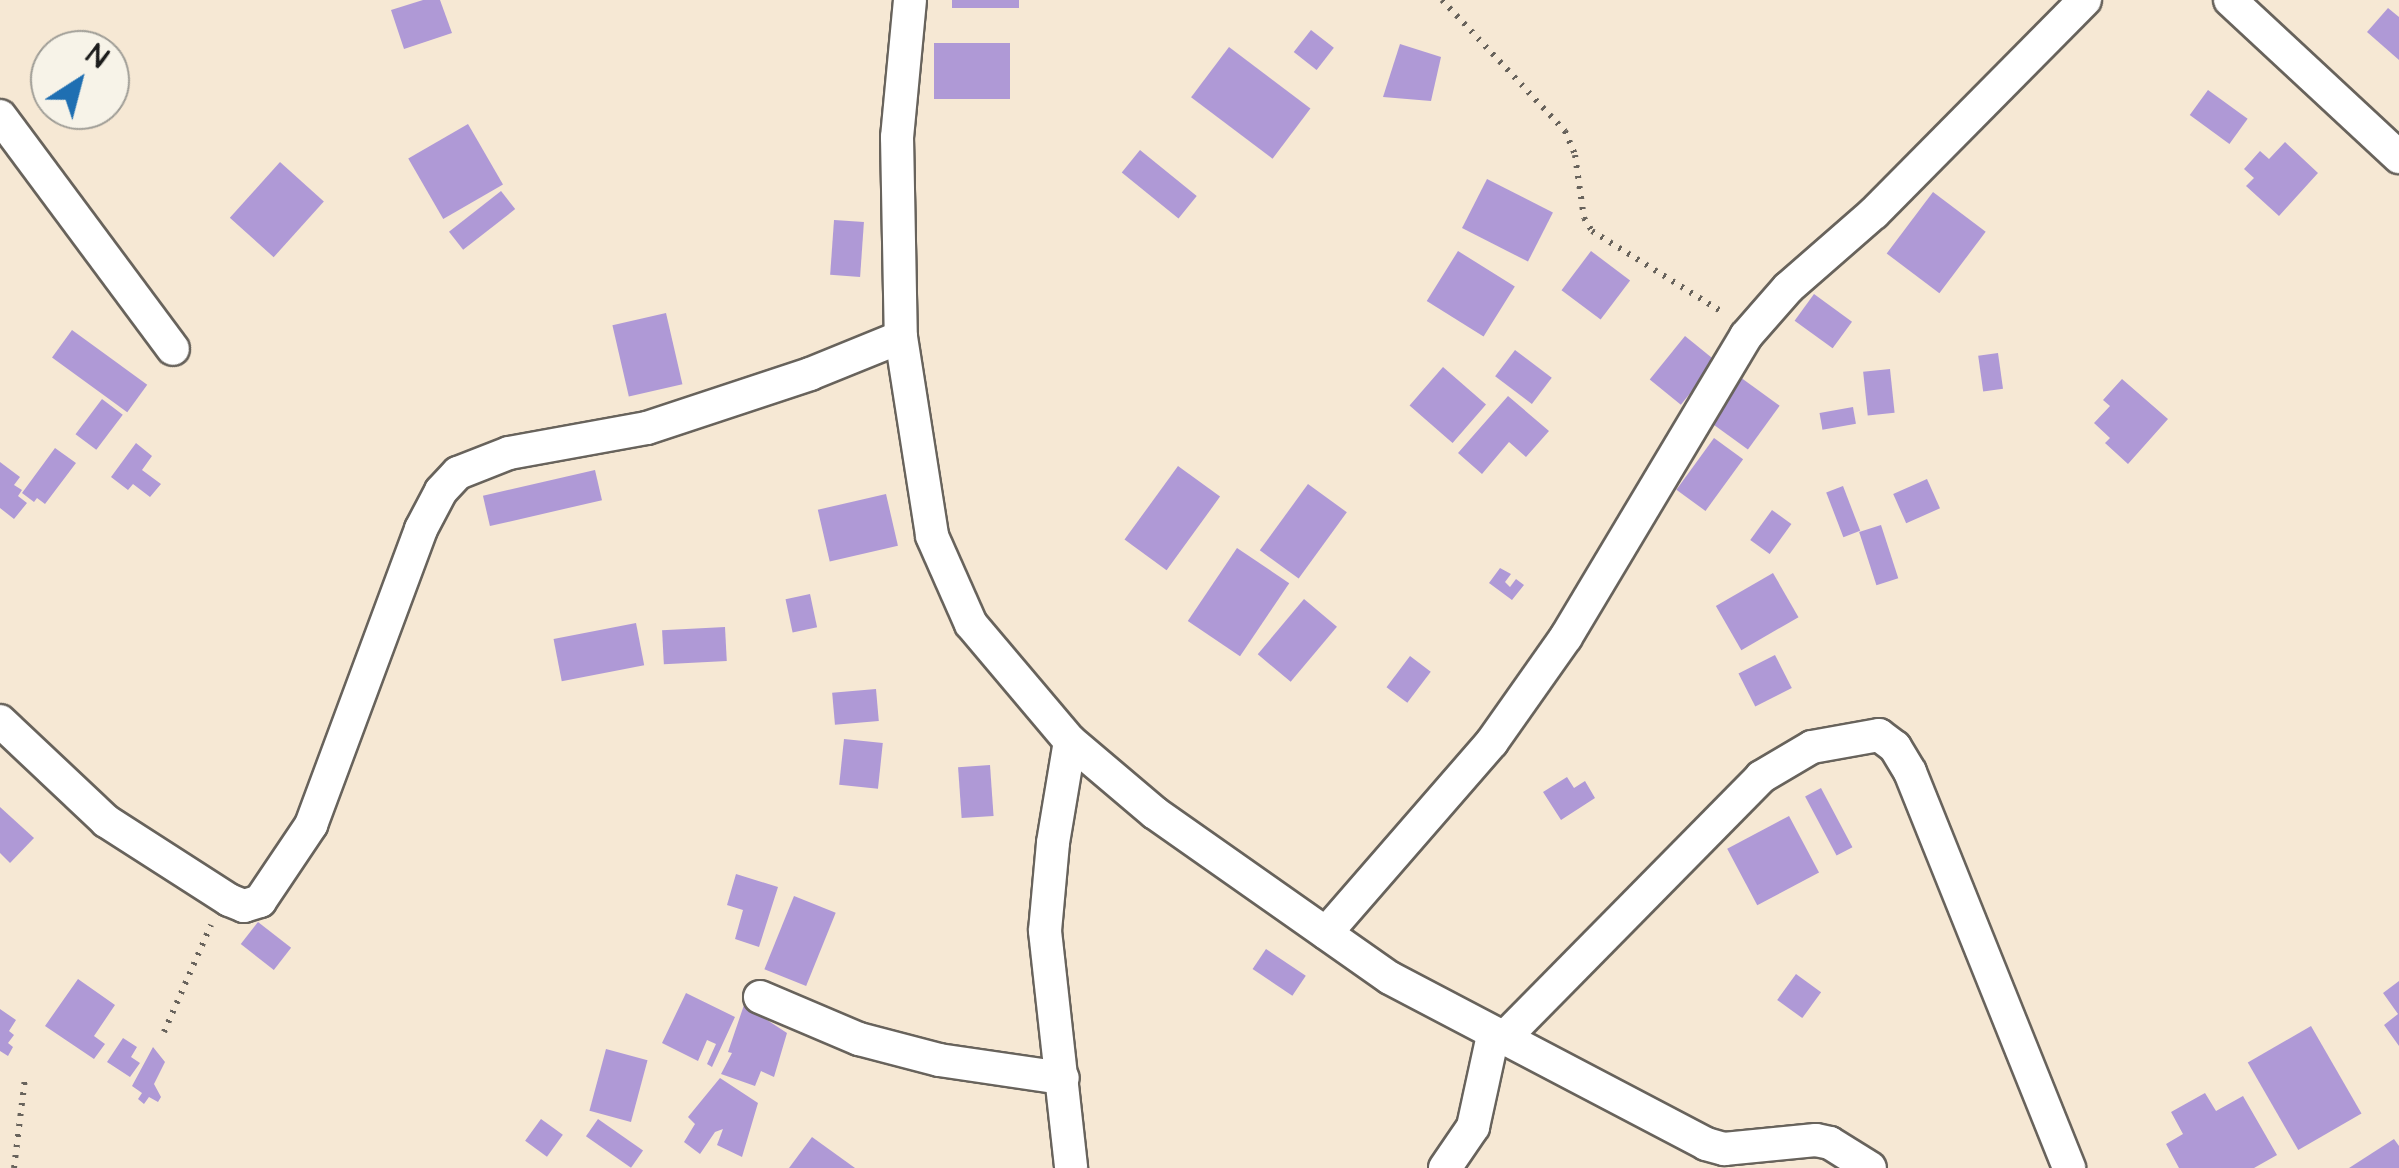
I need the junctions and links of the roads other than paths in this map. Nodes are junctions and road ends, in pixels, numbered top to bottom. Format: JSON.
{"nodes":[{"id":1,"x":910,"y":0,"type":"edge"},
{"id":2,"x":2084,"y":0,"type":"edge"},
{"id":3,"x":2230,"y":0,"type":"edge"},
{"id":4,"x":0,"y":116,"type":"edge"},
{"id":5,"x":2399,"y":156,"type":"edge"},
{"id":6,"x":901,"y":337,"type":"junction"},
{"id":7,"x":173,"y":349,"type":"dead end"},
{"id":8,"x":0,"y":721,"type":"edge"},
{"id":9,"x":1070,"y":741,"type":"junction"},
{"id":10,"x":1326,"y":933,"type":"junction"},
{"id":11,"x":760,"y":997,"type":"dead end"},
{"id":12,"x":1498,"y":1037,"type":"junction"},
{"id":13,"x":1064,"y":1078,"type":"junction"},
{"id":14,"x":1071,"y":1168,"type":"edge"},
{"id":15,"x":1445,"y":1168,"type":"edge"},
{"id":16,"x":1870,"y":1168,"type":"edge"},
{"id":17,"x":2070,"y":1168,"type":"edge"}],
"edges":[{"from":1,"to":6,"type":"street"},
{"from":2,"to":10,"type":"street"},
{"from":3,"to":5,"type":"street"},
{"from":4,"to":7,"type":"street"},
{"from":6,"to":8,"type":"street"},
{"from":6,"to":9,"type":"street"},
{"from":9,"to":10,"type":"street"},
{"from":9,"to":13,"type":"street"},
{"from":10,"to":12,"type":"street"},
{"from":11,"to":13,"type":"street"},
{"from":12,"to":15,"type":"street"},
{"from":12,"to":16,"type":"street"},
{"from":12,"to":17,"type":"street"},
{"from":13,"to":14,"type":"street"}]}
